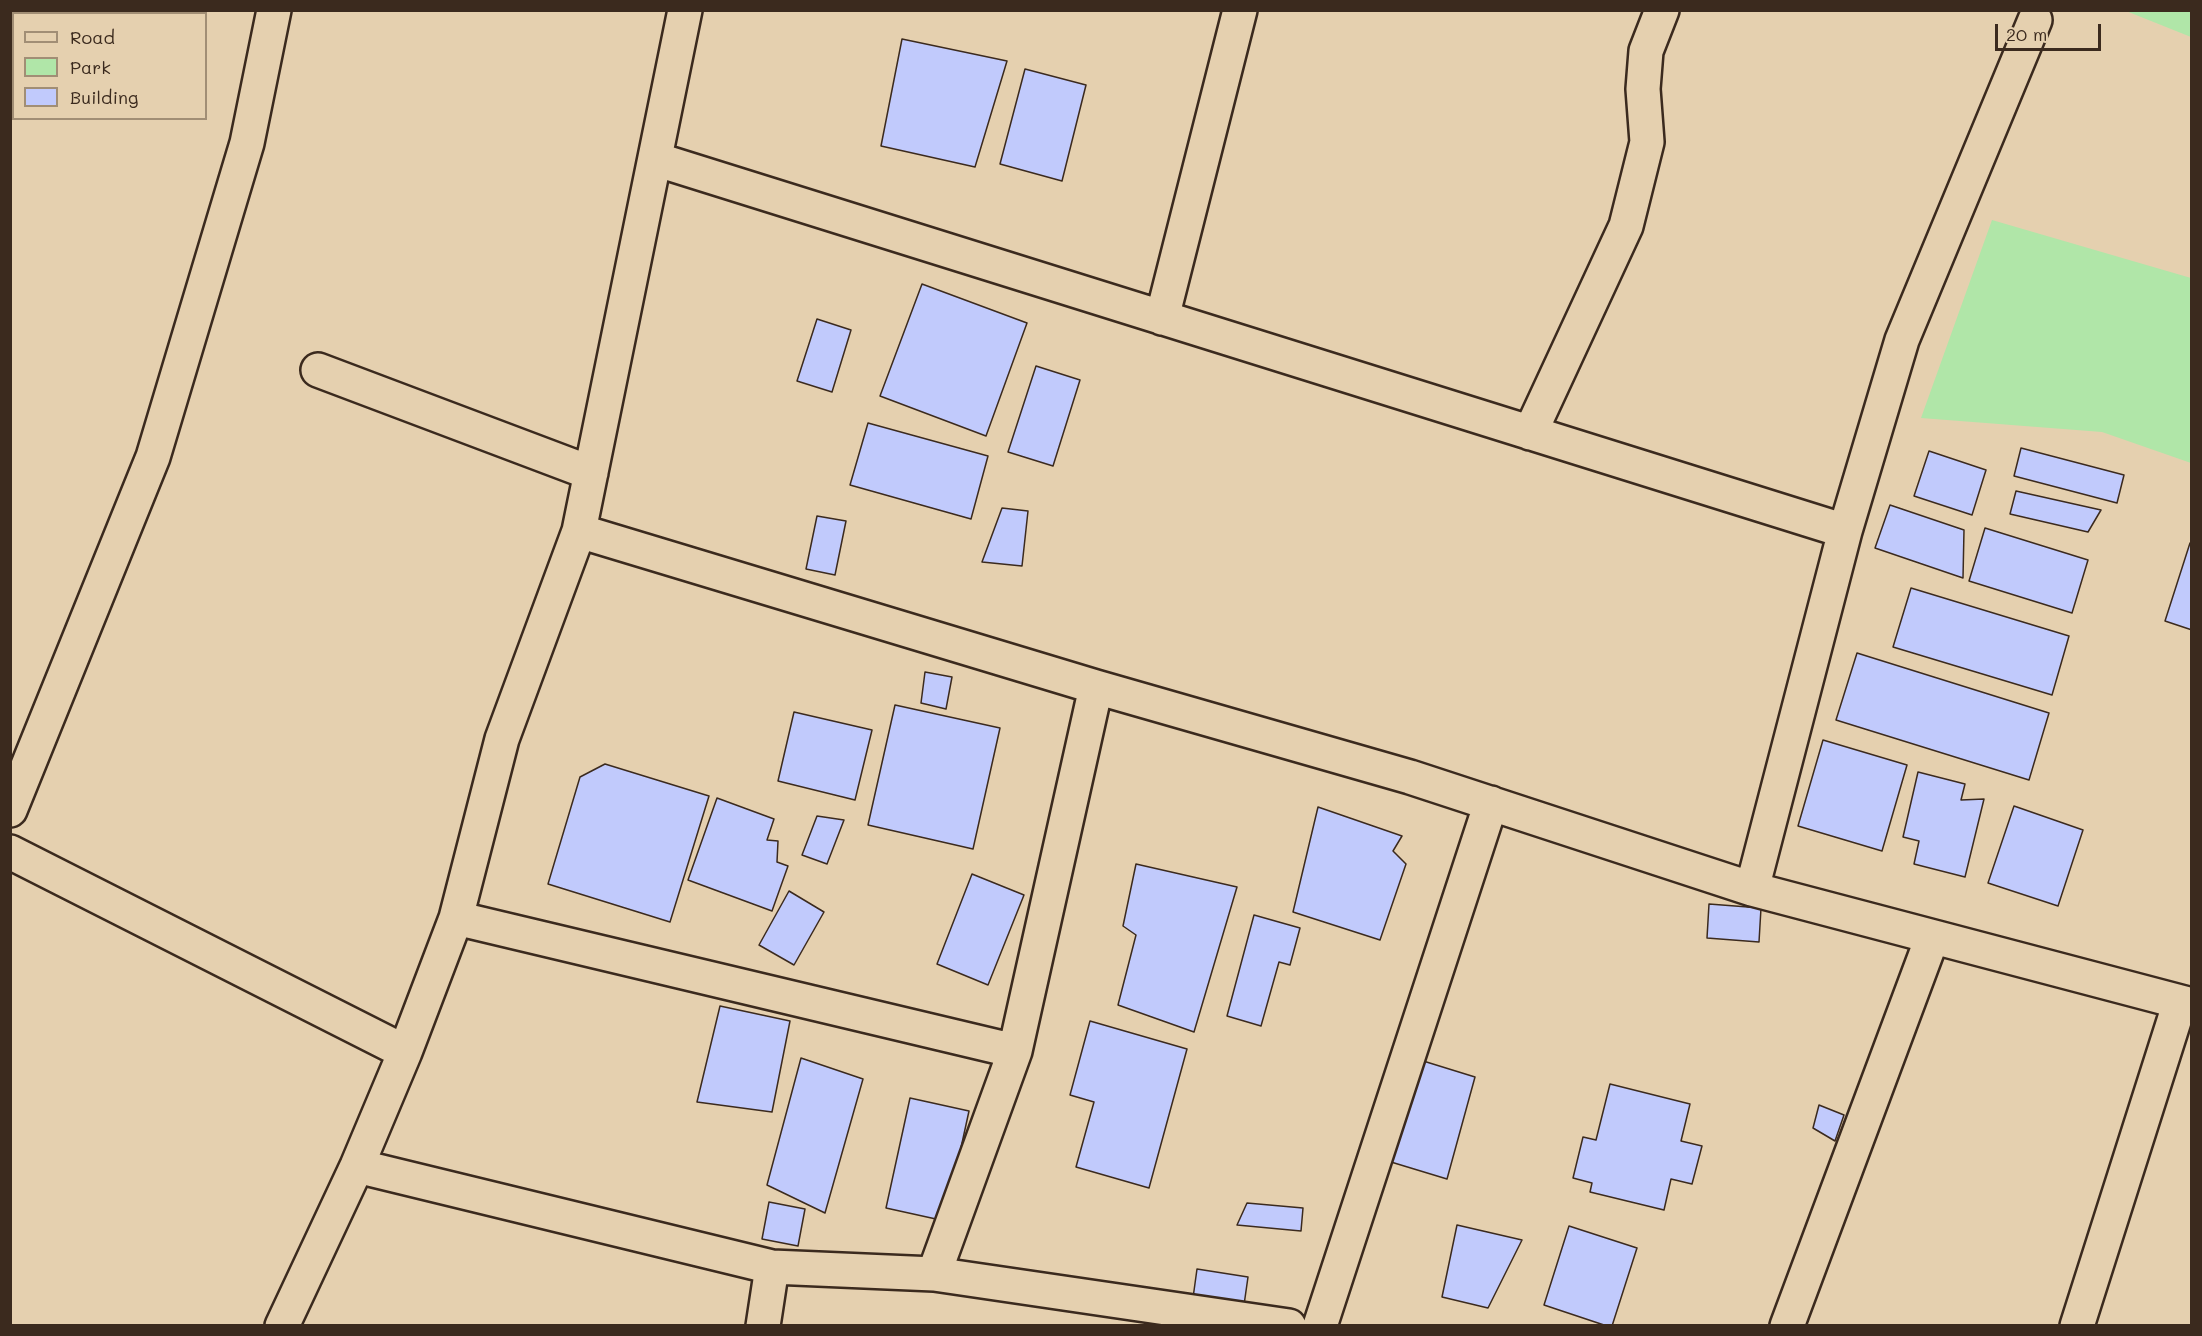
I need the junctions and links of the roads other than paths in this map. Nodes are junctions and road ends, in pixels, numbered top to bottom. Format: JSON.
{"nodes":[{"id":1,"x":274,"y":10,"type":"edge"},
{"id":2,"x":686,"y":10,"type":"edge"},
{"id":3,"x":1240,"y":10,"type":"edge"},
{"id":4,"x":1662,"y":10,"type":"edge"},
{"id":5,"x":2035,"y":20,"type":"dead end"},
{"id":6,"x":655,"y":159,"type":"junction"},
{"id":7,"x":1162,"y":318,"type":"junction"},
{"id":8,"x":318,"y":370,"type":"dead end"},
{"id":9,"x":1530,"y":433,"type":"junction"},
{"id":10,"x":591,"y":473,"type":"junction"},
{"id":11,"x":579,"y":531,"type":"junction"},
{"id":12,"x":1845,"y":531,"type":"junction"},
{"id":13,"x":1096,"y":687,"type":"junction"},
{"id":14,"x":1491,"y":803,"type":"junction"},
{"id":15,"x":10,"y":810,"type":"edge"},
{"id":16,"x":10,"y":852,"type":"edge"},
{"id":17,"x":1752,"y":889,"type":"junction"},
{"id":18,"x":456,"y":918,"type":"junction"},
{"id":19,"x":1932,"y":938,"type":"junction"},
{"id":20,"x":2186,"y":1003,"type":"edge"},
{"id":21,"x":1015,"y":1051,"type":"junction"},
{"id":22,"x":405,"y":1052,"type":"junction"},
{"id":23,"x":357,"y":1166,"type":"junction"},
{"id":24,"x":772,"y":1267,"type":"junction"},
{"id":25,"x":934,"y":1274,"type":"junction"},
{"id":26,"x":282,"y":1326,"type":"edge"},
{"id":27,"x":763,"y":1326,"type":"edge"},
{"id":28,"x":1289,"y":1326,"type":"edge"},
{"id":29,"x":1320,"y":1326,"type":"edge"},
{"id":30,"x":1787,"y":1326,"type":"edge"},
{"id":31,"x":2077,"y":1326,"type":"edge"}],
"edges":[{"from":1,"to":15,"type":"street"},
{"from":2,"to":6,"type":"street"},
{"from":3,"to":7,"type":"street"},
{"from":4,"to":9,"type":"street"},
{"from":5,"to":12,"type":"street"},
{"from":6,"to":7,"type":"street"},
{"from":6,"to":10,"type":"street"},
{"from":7,"to":9,"type":"street"},
{"from":8,"to":10,"type":"street"},
{"from":9,"to":12,"type":"street"},
{"from":10,"to":11,"type":"street"},
{"from":11,"to":13,"type":"street"},
{"from":11,"to":18,"type":"street"},
{"from":12,"to":17,"type":"street"},
{"from":13,"to":14,"type":"street"},
{"from":13,"to":21,"type":"street"},
{"from":14,"to":17,"type":"street"},
{"from":14,"to":29,"type":"street"},
{"from":16,"to":22,"type":"street"},
{"from":17,"to":19,"type":"street"},
{"from":18,"to":21,"type":"street"},
{"from":18,"to":22,"type":"street"},
{"from":19,"to":20,"type":"street"},
{"from":19,"to":30,"type":"street"},
{"from":20,"to":31,"type":"street"},
{"from":21,"to":25,"type":"street"},
{"from":22,"to":23,"type":"street"},
{"from":23,"to":24,"type":"street"},
{"from":23,"to":26,"type":"street"},
{"from":24,"to":25,"type":"street"},
{"from":24,"to":27,"type":"street"},
{"from":25,"to":28,"type":"street"}]}
